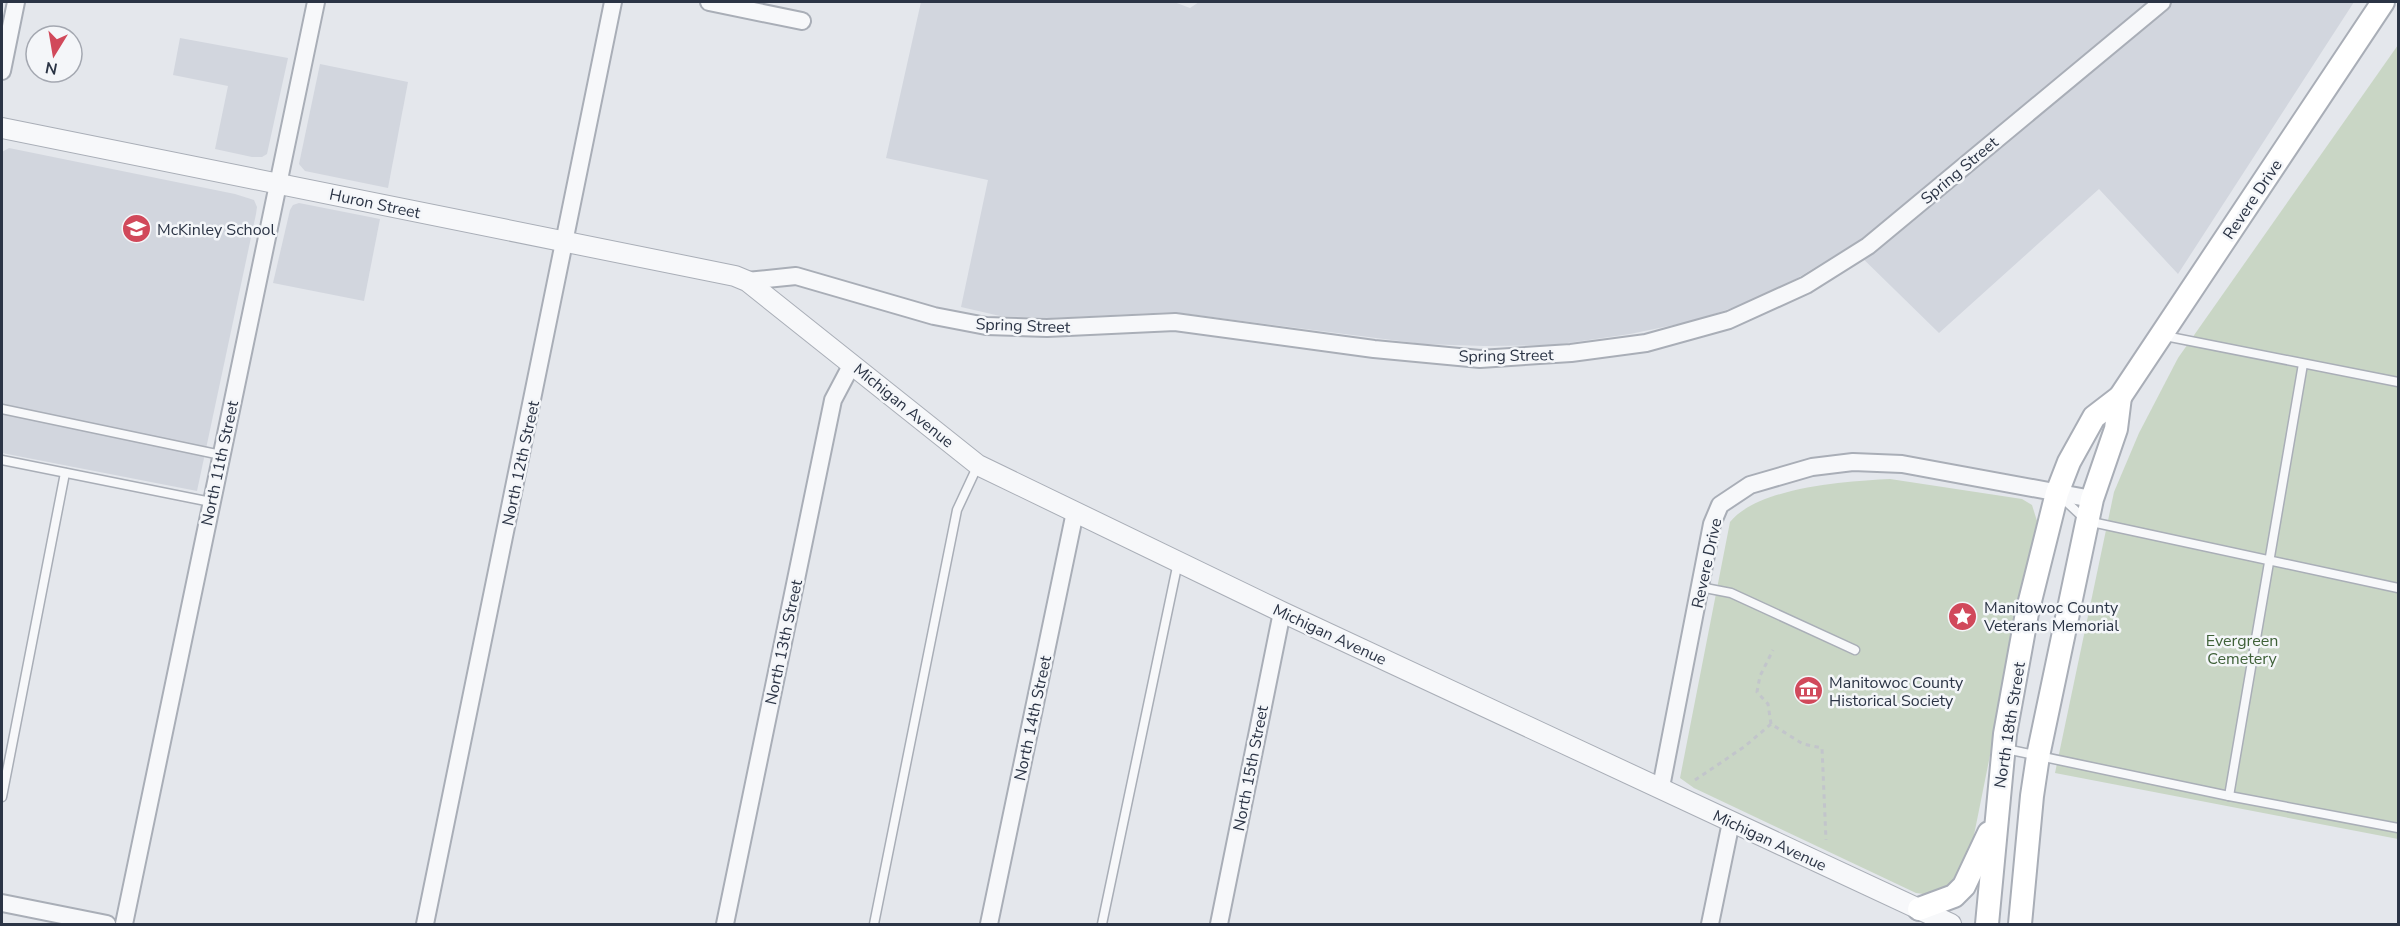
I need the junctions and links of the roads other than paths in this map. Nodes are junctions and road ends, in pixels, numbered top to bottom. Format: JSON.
{"nodes":[{"id":1,"x":16,"y":2,"type":"edge"},
{"id":2,"x":316,"y":2,"type":"edge"},
{"id":3,"x":613,"y":2,"type":"edge"},
{"id":4,"x":708,"y":2,"type":"edge"},
{"id":5,"x":2162,"y":2,"type":"edge"},
{"id":6,"x":2383,"y":2,"type":"edge"},
{"id":7,"x":802,"y":21,"type":"dead end"},
{"id":8,"x":2,"y":71,"type":"edge"},
{"id":9,"x":2,"y":128,"type":"edge"},
{"id":10,"x":278,"y":183,"type":"junction"},
{"id":11,"x":565,"y":242,"type":"junction"},
{"id":12,"x":747,"y":281,"type":"junction"},
{"id":13,"x":2161,"y":335,"type":"junction"},
{"id":14,"x":852,"y":364,"type":"junction"},
{"id":15,"x":2303,"y":364,"type":"junction"},
{"id":16,"x":2398,"y":382,"type":"edge"},
{"id":17,"x":2121,"y":397,"type":"junction"},
{"id":18,"x":2,"y":409,"type":"edge"},
{"id":19,"x":221,"y":455,"type":"junction"},
{"id":20,"x":2,"y":460,"type":"edge"},
{"id":21,"x":978,"y":465,"type":"junction"},
{"id":22,"x":65,"y":473,"type":"junction"},
{"id":23,"x":2057,"y":493,"type":"junction"},
{"id":24,"x":2092,"y":499,"type":"junction"},
{"id":25,"x":211,"y":502,"type":"junction"},
{"id":26,"x":1075,"y":512,"type":"junction"},
{"id":27,"x":2087,"y":521,"type":"junction"},
{"id":28,"x":1178,"y":562,"type":"junction"},
{"id":29,"x":2270,"y":562,"type":"junction"},
{"id":30,"x":1700,"y":587,"type":"junction"},
{"id":31,"x":2398,"y":588,"type":"edge"},
{"id":32,"x":1282,"y":612,"type":"junction"},
{"id":33,"x":1855,"y":650,"type":"dead end"},
{"id":34,"x":2003,"y":748,"type":"junction"},
{"id":35,"x":2038,"y":756,"type":"junction"},
{"id":36,"x":1661,"y":787,"type":"junction"},
{"id":37,"x":2229,"y":796,"type":"junction"},
{"id":38,"x":2,"y":797,"type":"edge"},
{"id":39,"x":1997,"y":815,"type":"junction"},
{"id":40,"x":1731,"y":822,"type":"junction"},
{"id":41,"x":2398,"y":828,"type":"edge"},
{"id":42,"x":2,"y":903,"type":"edge"},
{"id":43,"x":1919,"y":909,"type":"junction"},
{"id":44,"x":107,"y":924,"type":"edge"},
{"id":45,"x":124,"y":924,"type":"edge"},
{"id":46,"x":425,"y":924,"type":"edge"},
{"id":47,"x":725,"y":924,"type":"edge"},
{"id":48,"x":874,"y":924,"type":"edge"},
{"id":49,"x":989,"y":924,"type":"edge"},
{"id":50,"x":1102,"y":924,"type":"edge"},
{"id":51,"x":1219,"y":924,"type":"edge"},
{"id":52,"x":1710,"y":924,"type":"edge"},
{"id":53,"x":1952,"y":924,"type":"edge"},
{"id":54,"x":1987,"y":924,"type":"edge"},
{"id":55,"x":2020,"y":924,"type":"edge"}],
"edges":[{"from":1,"to":8,"type":"street"},
{"from":2,"to":10,"type":"street","name":"North 11th Street"},
{"from":3,"to":11,"type":"street","name":"North 12th Street"},
{"from":4,"to":7,"type":"street"},
{"from":5,"to":12,"type":"street","name":"Spring Street"},
{"from":6,"to":13,"type":"main road","name":"Revere Drive"},
{"from":9,"to":10,"type":"street","name":"Huron Street"},
{"from":10,"to":11,"type":"street","name":"Huron Street"},
{"from":10,"to":19,"type":"street","name":"North 11th Street"},
{"from":11,"to":12,"type":"street","name":"Huron Street"},
{"from":11,"to":46,"type":"street","name":"North 12th Street"},
{"from":12,"to":14,"type":"street","name":"Michigan Avenue"},
{"from":13,"to":15,"type":"lane"},
{"from":13,"to":17,"type":"main road","name":"Revere Drive"},
{"from":14,"to":21,"type":"street","name":"Michigan Avenue"},
{"from":14,"to":47,"type":"street","name":"North 13th Street"},
{"from":15,"to":16,"type":"lane"},
{"from":15,"to":29,"type":"lane"},
{"from":17,"to":23,"type":"main road","name":"Revere Drive"},
{"from":17,"to":24,"type":"main road","name":"Revere Drive"},
{"from":18,"to":19,"type":"lane"},
{"from":19,"to":25,"type":"street","name":"North 11th Street"},
{"from":20,"to":22,"type":"lane"},
{"from":21,"to":26,"type":"street","name":"Michigan Avenue"},
{"from":21,"to":48,"type":"lane"},
{"from":22,"to":25,"type":"lane"},
{"from":22,"to":38,"type":"lane"},
{"from":23,"to":24,"type":"street","name":"Revere Drive"},
{"from":23,"to":27,"type":"lane"},
{"from":23,"to":30,"type":"street","name":"Revere Drive"},
{"from":23,"to":34,"type":"main road","name":"North 18th Street"},
{"from":24,"to":27,"type":"main road","name":"North 18th Street"},
{"from":25,"to":45,"type":"street","name":"North 11th Street"},
{"from":26,"to":28,"type":"street","name":"Michigan Avenue"},
{"from":26,"to":49,"type":"street","name":"North 14th Street"},
{"from":27,"to":29,"type":"lane"},
{"from":27,"to":35,"type":"main road","name":"North 18th Street"},
{"from":28,"to":32,"type":"street","name":"Michigan Avenue"},
{"from":28,"to":50,"type":"lane"},
{"from":29,"to":31,"type":"lane"},
{"from":29,"to":37,"type":"lane"},
{"from":30,"to":33,"type":"lane"},
{"from":30,"to":36,"type":"street","name":"Revere Drive"},
{"from":32,"to":36,"type":"street","name":"Michigan Avenue"},
{"from":32,"to":51,"type":"street","name":"North 15th Street"},
{"from":34,"to":35,"type":"lane"},
{"from":34,"to":39,"type":"main road","name":"North 18th Street"},
{"from":35,"to":37,"type":"lane"},
{"from":35,"to":55,"type":"main road","name":"North 18th Street"},
{"from":36,"to":40,"type":"street","name":"Michigan Avenue"},
{"from":37,"to":41,"type":"lane"},
{"from":39,"to":43,"type":"main road"},
{"from":39,"to":54,"type":"main road","name":"North 18th Street"},
{"from":40,"to":43,"type":"street","name":"Michigan Avenue"},
{"from":40,"to":52,"type":"street"},
{"from":42,"to":44,"type":"street"},
{"from":43,"to":53,"type":"street","name":"Michigan Avenue"}]}
